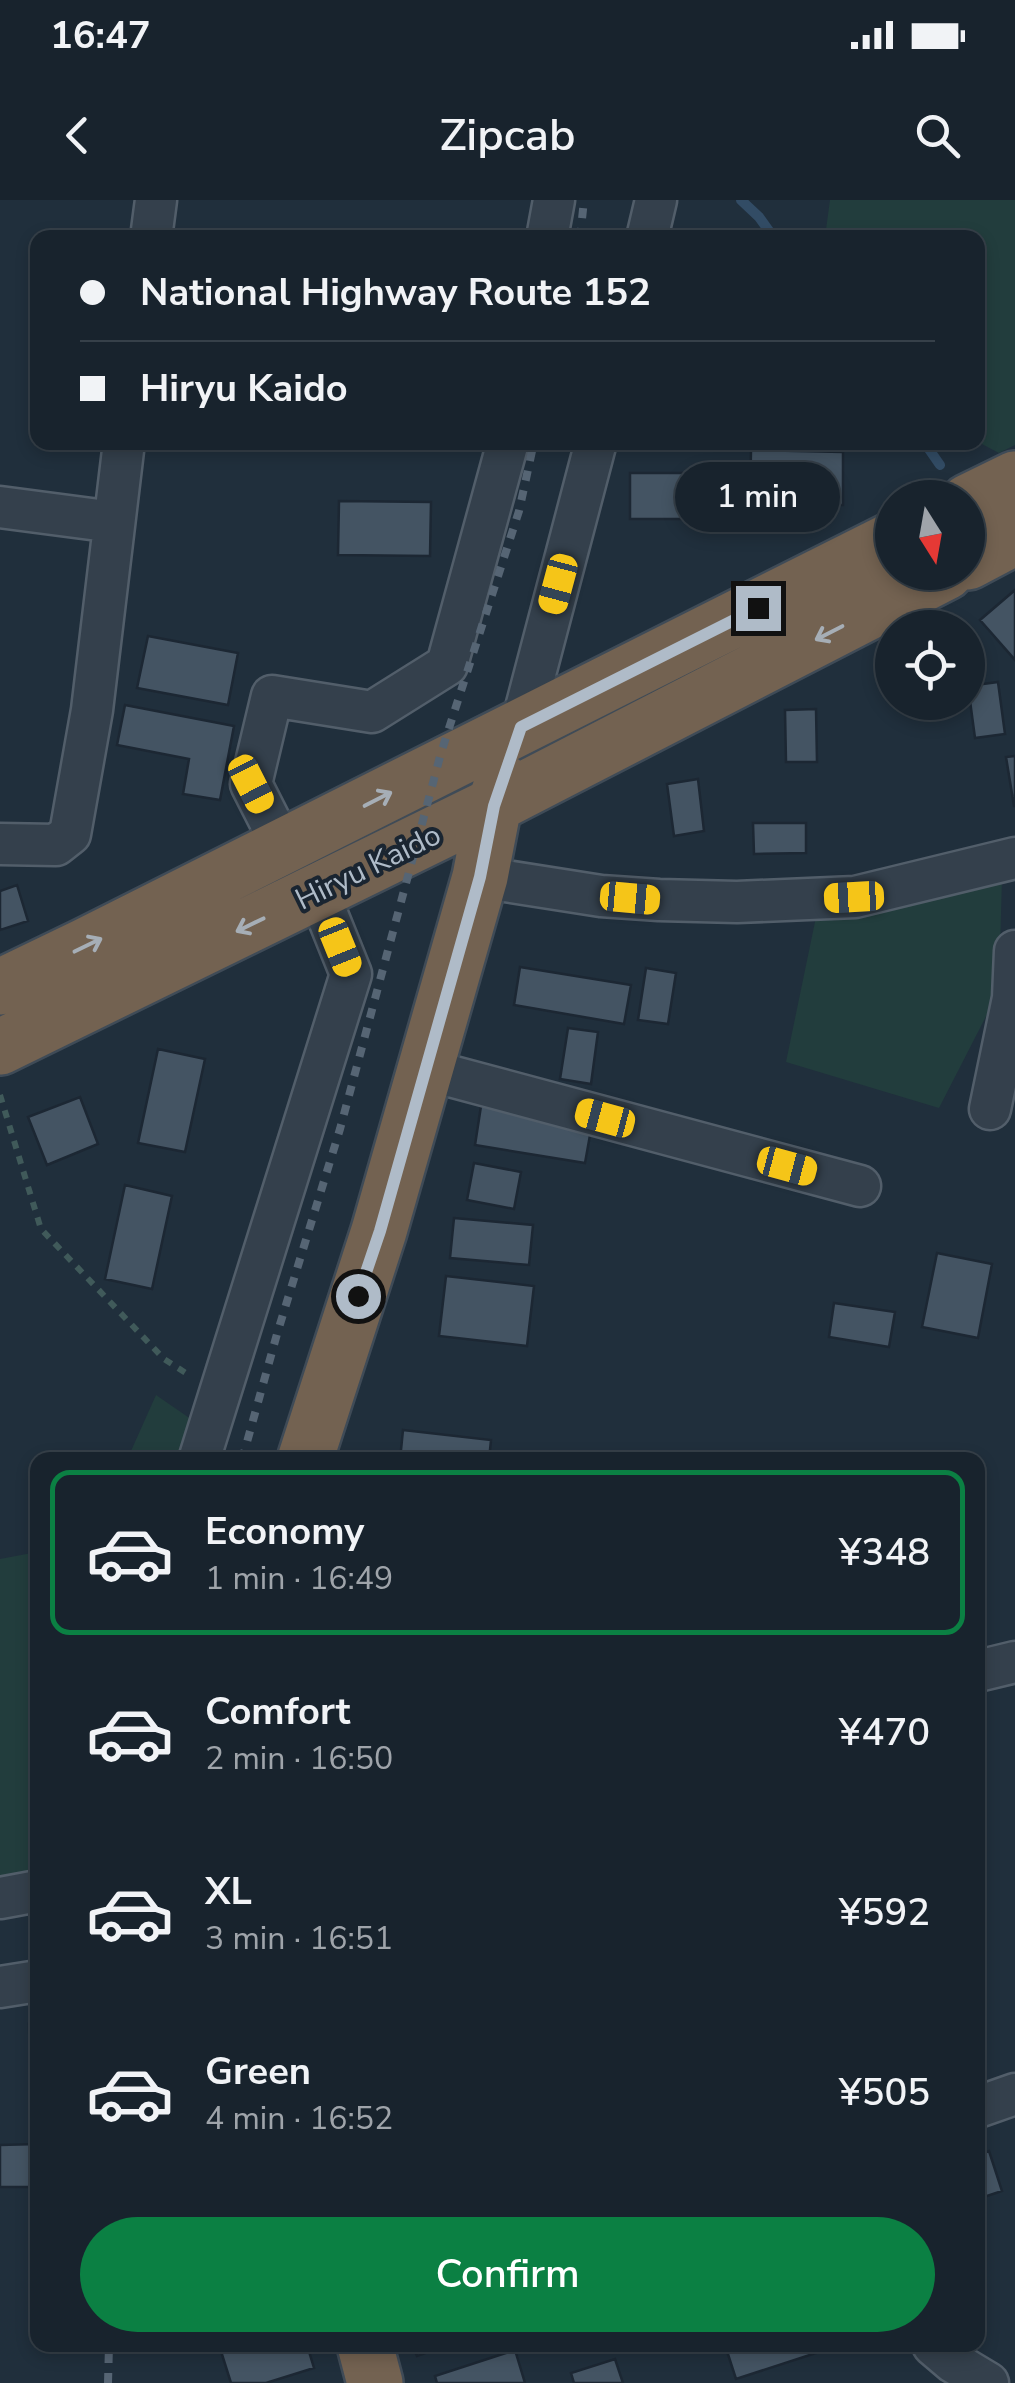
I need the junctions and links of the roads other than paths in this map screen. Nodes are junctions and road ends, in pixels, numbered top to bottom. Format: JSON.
{"nodes":[{"id":1,"x":156,"y":200,"type":"edge"},
{"id":2,"x":554,"y":200,"type":"edge"},
{"id":3,"x":656,"y":200,"type":"edge"},
{"id":4,"x":152,"y":230,"type":"edge"},
{"id":5,"x":548,"y":230,"type":"edge"},
{"id":6,"x":649,"y":230,"type":"edge"},
{"id":7,"x":123,"y":450,"type":"edge"},
{"id":8,"x":506,"y":450,"type":"edge"},
{"id":9,"x":594,"y":450,"type":"edge"},
{"id":10,"x":1015,"y":478,"type":"edge"},
{"id":11,"x":985,"y":493,"type":"edge"},
{"id":12,"x":0,"y":507,"type":"edge"},
{"id":13,"x":114,"y":522,"type":"junction"},
{"id":14,"x":1015,"y":537,"type":"edge"},
{"id":15,"x":875,"y":549,"type":"edge"},
{"id":16,"x":985,"y":553,"type":"edge"},
{"id":17,"x":911,"y":590,"type":"edge"},
{"id":18,"x":521,"y":727,"type":"junction"},
{"id":19,"x":494,"y":806,"type":"junction"},
{"id":20,"x":0,"y":844,"type":"edge"},
{"id":21,"x":283,"y":846,"type":"junction"},
{"id":22,"x":1015,"y":858,"type":"edge"},
{"id":23,"x":480,"y":877,"type":"junction"},
{"id":24,"x":318,"y":892,"type":"junction"},
{"id":25,"x":1015,"y":950,"type":"edge"},
{"id":26,"x":0,"y":987,"type":"edge"},
{"id":27,"x":0,"y":1047,"type":"edge"},
{"id":28,"x":424,"y":1069,"type":"junction"},
{"id":29,"x":990,"y":1109,"type":"dead end"},
{"id":30,"x":860,"y":1186,"type":"dead end"},
{"id":31,"x":202,"y":1452,"type":"edge"},
{"id":32,"x":308,"y":1452,"type":"edge"},
{"id":33,"x":1015,"y":1662,"type":"edge"},
{"id":34,"x":985,"y":1669,"type":"edge"},
{"id":35,"x":30,"y":1892,"type":"edge"},
{"id":36,"x":0,"y":1898,"type":"edge"},
{"id":37,"x":30,"y":1982,"type":"edge"},
{"id":38,"x":0,"y":1987,"type":"edge"},
{"id":39,"x":1015,"y":2094,"type":"edge"},
{"id":40,"x":985,"y":2105,"type":"edge"},
{"id":41,"x":367,"y":2352,"type":"edge"},
{"id":42,"x":941,"y":2352,"type":"edge"},
{"id":43,"x":374,"y":2383,"type":"edge"},
{"id":44,"x":988,"y":2383,"type":"edge"}],
"edges":[{"from":1,"to":4,"type":"street"},
{"from":2,"to":5,"type":"street"},
{"from":3,"to":6,"type":"street"},
{"from":7,"to":13,"type":"street"},
{"from":8,"to":21,"type":"street"},
{"from":9,"to":18,"type":"street"},
{"from":10,"to":11,"type":"highway"},
{"from":12,"to":13,"type":"street"},
{"from":13,"to":20,"type":"street"},
{"from":14,"to":16,"type":"highway"},
{"from":15,"to":18,"type":"highway","name":"Hiryu Kaido"},
{"from":17,"to":19,"type":"highway","name":"Hiryu Kaido","one_way":true},
{"from":18,"to":19,"type":"highway"},
{"from":21,"to":18,"type":"highway","name":"Hiryu Kaido","one_way":true},
{"from":19,"to":23,"type":"highway"},
{"from":19,"to":24,"type":"highway","name":"Hiryu Kaido"},
{"from":26,"to":21,"type":"highway","name":"Hiryu Kaido","one_way":true},
{"from":22,"to":23,"type":"street"},
{"from":23,"to":28,"type":"highway"},
{"from":24,"to":27,"type":"highway","name":"Hiryu Kaido","one_way":true},
{"from":24,"to":31,"type":"street"},
{"from":25,"to":29,"type":"street"},
{"from":28,"to":30,"type":"street"},
{"from":28,"to":32,"type":"highway"},
{"from":33,"to":34,"type":"street"},
{"from":35,"to":36,"type":"street"},
{"from":37,"to":38,"type":"street"},
{"from":39,"to":40,"type":"street"},
{"from":41,"to":43,"type":"highway"},
{"from":42,"to":44,"type":"street"}]}
